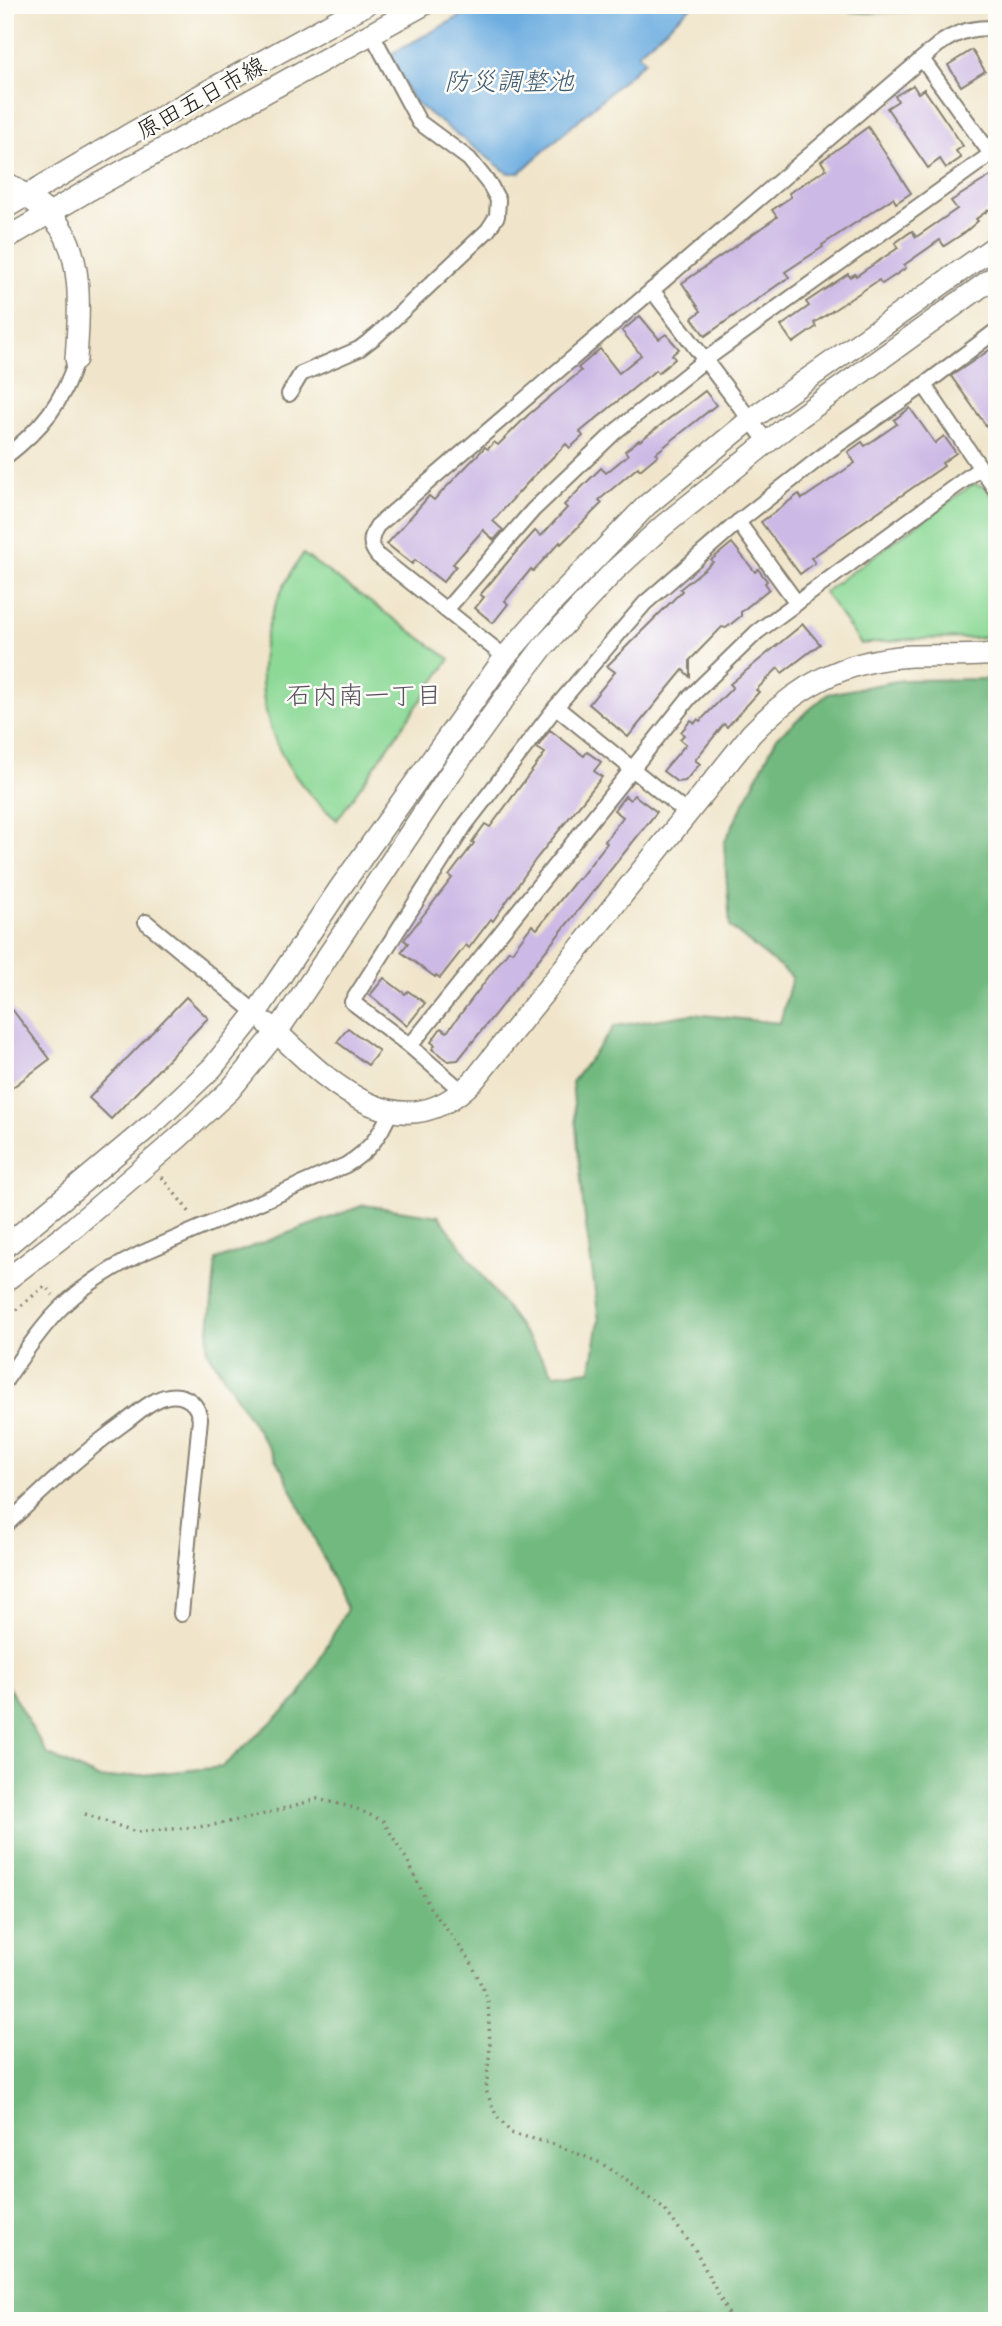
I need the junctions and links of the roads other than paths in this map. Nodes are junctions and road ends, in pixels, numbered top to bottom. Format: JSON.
{"nodes":[{"id":1,"x":365,"y":5,"type":"edge"},
{"id":2,"x":424,"y":5,"type":"edge"},
{"id":3,"x":997,"y":29,"type":"edge"},
{"id":4,"x":372,"y":34,"type":"junction"},
{"id":5,"x":922,"y":59,"type":"junction"},
{"id":6,"x":5,"y":182,"type":"edge"},
{"id":7,"x":24,"y":196,"type":"junction"},
{"id":8,"x":5,"y":208,"type":"edge"},
{"id":9,"x":49,"y":214,"type":"junction"},
{"id":10,"x":5,"y":239,"type":"edge"},
{"id":11,"x":997,"y":245,"type":"edge"},
{"id":12,"x":997,"y":275,"type":"edge"},
{"id":13,"x":652,"y":290,"type":"junction"},
{"id":14,"x":997,"y":330,"type":"edge"},
{"id":15,"x":76,"y":359,"type":"joint"},
{"id":16,"x":705,"y":360,"type":"junction"},
{"id":17,"x":923,"y":385,"type":"junction"},
{"id":18,"x":289,"y":394,"type":"dead end"},
{"id":19,"x":750,"y":420,"type":"junction"},
{"id":20,"x":767,"y":442,"type":"junction"},
{"id":21,"x":5,"y":457,"type":"edge"},
{"id":22,"x":979,"y":469,"type":"junction"},
{"id":23,"x":997,"y":492,"type":"edge"},
{"id":24,"x":738,"y":522,"type":"junction"},
{"id":25,"x":797,"y":603,"type":"junction"},
{"id":26,"x":446,"y":610,"type":"junction"},
{"id":27,"x":997,"y":654,"type":"edge"},
{"id":28,"x":505,"y":657,"type":"junction"},
{"id":29,"x":556,"y":707,"type":"junction"},
{"id":30,"x":633,"y":769,"type":"junction"},
{"id":31,"x":688,"y":814,"type":"junction"},
{"id":32,"x":146,"y":922,"type":"dead end"},
{"id":33,"x":256,"y":1013,"type":"junction"},
{"id":34,"x":277,"y":1032,"type":"junction"},
{"id":35,"x":410,"y":1046,"type":"junction"},
{"id":36,"x":463,"y":1092,"type":"junction"},
{"id":37,"x":390,"y":1112,"type":"junction"},
{"id":38,"x":5,"y":1247,"type":"edge"},
{"id":39,"x":5,"y":1281,"type":"edge"},
{"id":40,"x":5,"y":1381,"type":"edge"},
{"id":41,"x":5,"y":1526,"type":"edge"},
{"id":42,"x":181,"y":1614,"type":"dead end"}],
"edges":[{"from":1,"to":7,"type":"street","name":"原田五日市線"},
{"from":2,"to":4,"type":"street","name":"原田五日市線"},
{"from":3,"to":5,"type":"street"},
{"from":4,"to":9,"type":"street","name":"原田五日市線"},
{"from":4,"to":18,"type":"street"},
{"from":5,"to":13,"type":"street"},
{"from":5,"to":16,"type":"street"},
{"from":6,"to":7,"type":"street"},
{"from":7,"to":8,"type":"street","name":"原田五日市線"},
{"from":7,"to":9,"type":"street"},
{"from":9,"to":10,"type":"street","name":"原田五日市線"},
{"from":9,"to":15,"type":"street"},
{"from":11,"to":19,"type":"street"},
{"from":12,"to":20,"type":"street"},
{"from":13,"to":16,"type":"street"},
{"from":13,"to":26,"type":"street"},
{"from":14,"to":17,"type":"street"},
{"from":15,"to":21,"type":"street"},
{"from":16,"to":19,"type":"street"},
{"from":16,"to":26,"type":"street"},
{"from":17,"to":22,"type":"street"},
{"from":17,"to":24,"type":"street"},
{"from":19,"to":20,"type":"street"},
{"from":19,"to":28,"type":"street"},
{"from":20,"to":34,"type":"street"},
{"from":22,"to":23,"type":"street"},
{"from":22,"to":25,"type":"street"},
{"from":24,"to":25,"type":"street"},
{"from":24,"to":29,"type":"street"},
{"from":25,"to":30,"type":"street"},
{"from":26,"to":28,"type":"street"},
{"from":27,"to":31,"type":"street"},
{"from":28,"to":33,"type":"street"},
{"from":29,"to":30,"type":"street"},
{"from":29,"to":35,"type":"street"},
{"from":30,"to":31,"type":"street"},
{"from":30,"to":35,"type":"street"},
{"from":31,"to":36,"type":"street"},
{"from":32,"to":33,"type":"street"},
{"from":33,"to":34,"type":"street"},
{"from":33,"to":38,"type":"street"},
{"from":34,"to":37,"type":"street"},
{"from":34,"to":39,"type":"street"},
{"from":35,"to":36,"type":"street"},
{"from":36,"to":37,"type":"street"},
{"from":37,"to":40,"type":"street"},
{"from":41,"to":42,"type":"street"}]}
